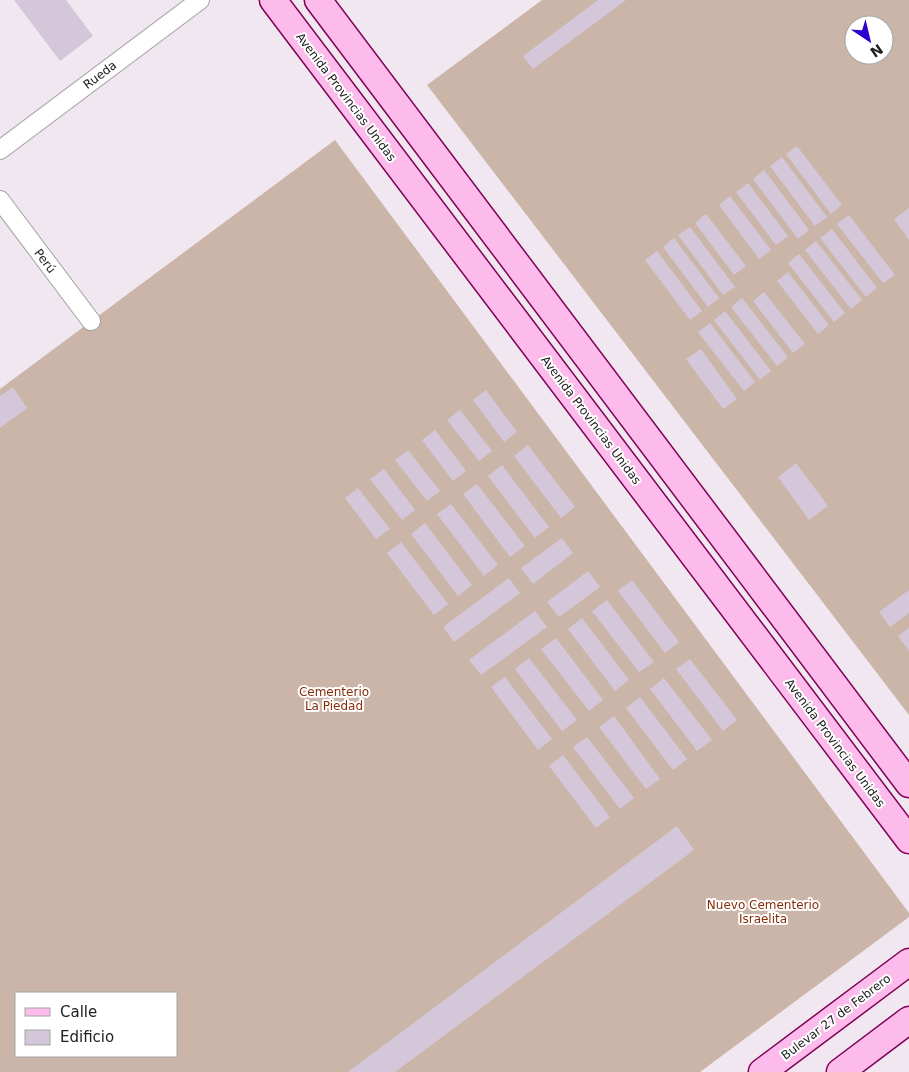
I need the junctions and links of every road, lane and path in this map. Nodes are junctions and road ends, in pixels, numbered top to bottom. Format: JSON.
{"nodes":[{"id":1,"x":200,"y":0,"type":"edge"},
{"id":2,"x":273,"y":0,"type":"edge"},
{"id":3,"x":318,"y":0,"type":"edge"},
{"id":4,"x":0,"y":150,"type":"edge"},
{"id":5,"x":0,"y":200,"type":"edge"},
{"id":6,"x":90,"y":321,"type":"dead end"},
{"id":7,"x":909,"y":784,"type":"edge"},
{"id":8,"x":909,"y":840,"type":"edge"},
{"id":9,"x":909,"y":962,"type":"edge"},
{"id":10,"x":909,"y":1020,"type":"edge"},
{"id":11,"x":762,"y":1072,"type":"edge"},
{"id":12,"x":840,"y":1072,"type":"edge"}],
"edges":[{"from":1,"to":4,"type":"street","name":"Rueda"},
{"from":2,"to":8,"type":"main road","name":"Avenida Provincias Unidas"},
{"from":3,"to":7,"type":"main road"},
{"from":5,"to":6,"type":"street","name":"Perú"},
{"from":9,"to":11,"type":"main road","name":"Bulevar 27 de Febrero"},
{"from":10,"to":12,"type":"main road"}]}
